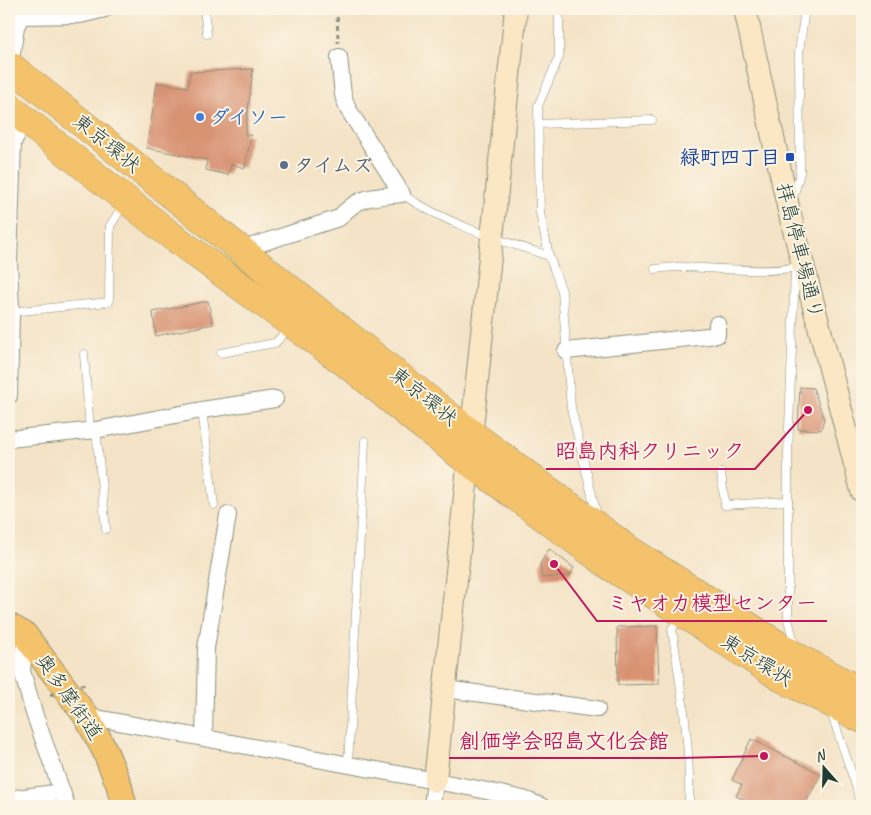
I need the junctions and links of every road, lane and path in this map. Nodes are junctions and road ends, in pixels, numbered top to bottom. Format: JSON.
{"nodes":[{"id":1,"x":105,"y":9,"type":"edge"},
{"id":2,"x":204,"y":9,"type":"edge"},
{"id":3,"x":337,"y":9,"type":"edge"},
{"id":4,"x":516,"y":9,"type":"edge"},
{"id":5,"x":559,"y":9,"type":"edge"},
{"id":6,"x":745,"y":9,"type":"edge"},
{"id":7,"x":805,"y":9,"type":"edge"},
{"id":8,"x":22,"y":12,"type":"edge"},
{"id":9,"x":207,"y":34,"type":"dead end"},
{"id":10,"x":339,"y":57,"type":"joint"},
{"id":11,"x":9,"y":66,"type":"edge"},
{"id":12,"x":17,"y":114,"type":"edge"},
{"id":13,"x":652,"y":120,"type":"dead end"},
{"id":14,"x":538,"y":124,"type":"junction"},
{"id":15,"x":402,"y":194,"type":"junction"},
{"id":16,"x":126,"y":200,"type":"junction"},
{"id":17,"x":789,"y":211,"type":"junction"},
{"id":18,"x":493,"y":238,"type":"junction"},
{"id":19,"x":240,"y":250,"type":"junction"},
{"id":20,"x":549,"y":256,"type":"junction"},
{"id":21,"x":799,"y":264,"type":"junction"},
{"id":22,"x":655,"y":270,"type":"dead end"},
{"id":23,"x":11,"y":312,"type":"junction"},
{"id":24,"x":294,"y":324,"type":"junction"},
{"id":25,"x":717,"y":324,"type":"dead end"},
{"id":26,"x":566,"y":351,"type":"junction"},
{"id":27,"x":221,"y":353,"type":"dead end"},
{"id":28,"x":84,"y":354,"type":"dead end"},
{"id":29,"x":9,"y":396,"type":"edge"},
{"id":30,"x":275,"y":399,"type":"dead end"},
{"id":31,"x":202,"y":410,"type":"junction"},
{"id":32,"x":93,"y":431,"type":"junction"},
{"id":33,"x":472,"y":434,"type":"junction"},
{"id":34,"x":9,"y":439,"type":"edge"},
{"id":35,"x":365,"y":441,"type":"dead end"},
{"id":36,"x":469,"y":462,"type":"junction"},
{"id":37,"x":720,"y":473,"type":"dead end"},
{"id":38,"x":862,"y":491,"type":"edge"},
{"id":39,"x":788,"y":501,"type":"junction"},
{"id":40,"x":214,"y":505,"type":"dead end"},
{"id":41,"x":228,"y":515,"type":"dead end"},
{"id":42,"x":599,"y":527,"type":"junction"},
{"id":43,"x":106,"y":530,"type":"dead end"},
{"id":44,"x":9,"y":608,"type":"edge"},
{"id":45,"x":682,"y":613,"type":"junction"},
{"id":46,"x":17,"y":633,"type":"edge"},
{"id":47,"x":797,"y":657,"type":"junction"},
{"id":48,"x":85,"y":684,"type":"dead end"},
{"id":49,"x":445,"y":689,"type":"junction"},
{"id":50,"x":862,"y":692,"type":"edge"},
{"id":51,"x":50,"y":695,"type":"dead end"},
{"id":52,"x":827,"y":701,"type":"junction"},
{"id":53,"x":597,"y":709,"type":"dead end"},
{"id":54,"x":86,"y":716,"type":"junction"},
{"id":55,"x":862,"y":719,"type":"edge"},
{"id":56,"x":204,"y":738,"type":"junction"},
{"id":57,"x":348,"y":765,"type":"junction"},
{"id":58,"x":435,"y":781,"type":"junction"},
{"id":59,"x":9,"y":799,"type":"edge"},
{"id":60,"x":64,"y":799,"type":"edge"},
{"id":61,"x":124,"y":806,"type":"edge"},
{"id":62,"x":432,"y":806,"type":"edge"},
{"id":63,"x":540,"y":806,"type":"edge"},
{"id":64,"x":689,"y":806,"type":"edge"},
{"id":65,"x":860,"y":806,"type":"edge"}],
"edges":[{"from":1,"to":8,"type":"street"},
{"from":2,"to":9,"type":"lane"},
{"from":3,"to":10,"type":"path"},
{"from":4,"to":18,"type":"street"},
{"from":5,"to":14,"type":"lane"},
{"from":6,"to":17,"type":"street","name":"拝島停車場通り"},
{"from":7,"to":17,"type":"lane"},
{"from":8,"to":11,"type":"street"},
{"from":10,"to":15,"type":"street"},
{"from":11,"to":19,"type":"highway","name":"東京環状"},
{"from":12,"to":16,"type":"highway","name":"東京環状"},
{"from":12,"to":23,"type":"street"},
{"from":13,"to":14,"type":"lane"},
{"from":14,"to":20,"type":"lane"},
{"from":15,"to":18,"type":"lane"},
{"from":15,"to":19,"type":"street"},
{"from":16,"to":23,"type":"lane"},
{"from":16,"to":24,"type":"highway","name":"東京環状"},
{"from":17,"to":21,"type":"street","name":"拝島停車場通り"},
{"from":18,"to":20,"type":"lane"},
{"from":18,"to":33,"type":"street"},
{"from":19,"to":33,"type":"highway","name":"東京環状"},
{"from":20,"to":26,"type":"lane"},
{"from":21,"to":22,"type":"lane"},
{"from":21,"to":38,"type":"street","name":"拝島停車場通り"},
{"from":21,"to":39,"type":"lane"},
{"from":23,"to":29,"type":"street"},
{"from":24,"to":27,"type":"lane"},
{"from":24,"to":36,"type":"highway","name":"東京環状"},
{"from":25,"to":26,"type":"street"},
{"from":26,"to":42,"type":"lane"},
{"from":28,"to":32,"type":"lane"},
{"from":30,"to":31,"type":"street"},
{"from":31,"to":32,"type":"street"},
{"from":31,"to":40,"type":"lane"},
{"from":32,"to":34,"type":"street"},
{"from":32,"to":43,"type":"lane"},
{"from":33,"to":36,"type":"street"},
{"from":33,"to":42,"type":"highway","name":"東京環状"},
{"from":35,"to":57,"type":"lane"},
{"from":36,"to":45,"type":"highway","name":"東京環状"},
{"from":36,"to":49,"type":"street"},
{"from":37,"to":39,"type":"lane"},
{"from":39,"to":47,"type":"lane"},
{"from":41,"to":56,"type":"street"},
{"from":42,"to":47,"type":"highway","name":"東京環状"},
{"from":44,"to":46,"type":"main road","name":"奥多摩街道"},
{"from":45,"to":52,"type":"highway","name":"東京環状"},
{"from":45,"to":64,"type":"lane"},
{"from":46,"to":54,"type":"main road","name":"奥多摩街道"},
{"from":46,"to":60,"type":"street"},
{"from":47,"to":50,"type":"highway","name":"東京環状"},
{"from":48,"to":51,"type":"path","bridge":true},
{"from":49,"to":53,"type":"street"},
{"from":49,"to":58,"type":"street"},
{"from":52,"to":55,"type":"highway","name":"東京環状"},
{"from":52,"to":65,"type":"lane"},
{"from":54,"to":56,"type":"street"},
{"from":54,"to":61,"type":"main road","name":"奥多摩街道"},
{"from":56,"to":57,"type":"street"},
{"from":57,"to":58,"type":"street"},
{"from":58,"to":62,"type":"street"},
{"from":58,"to":63,"type":"street"},
{"from":59,"to":60,"type":"street"}]}
